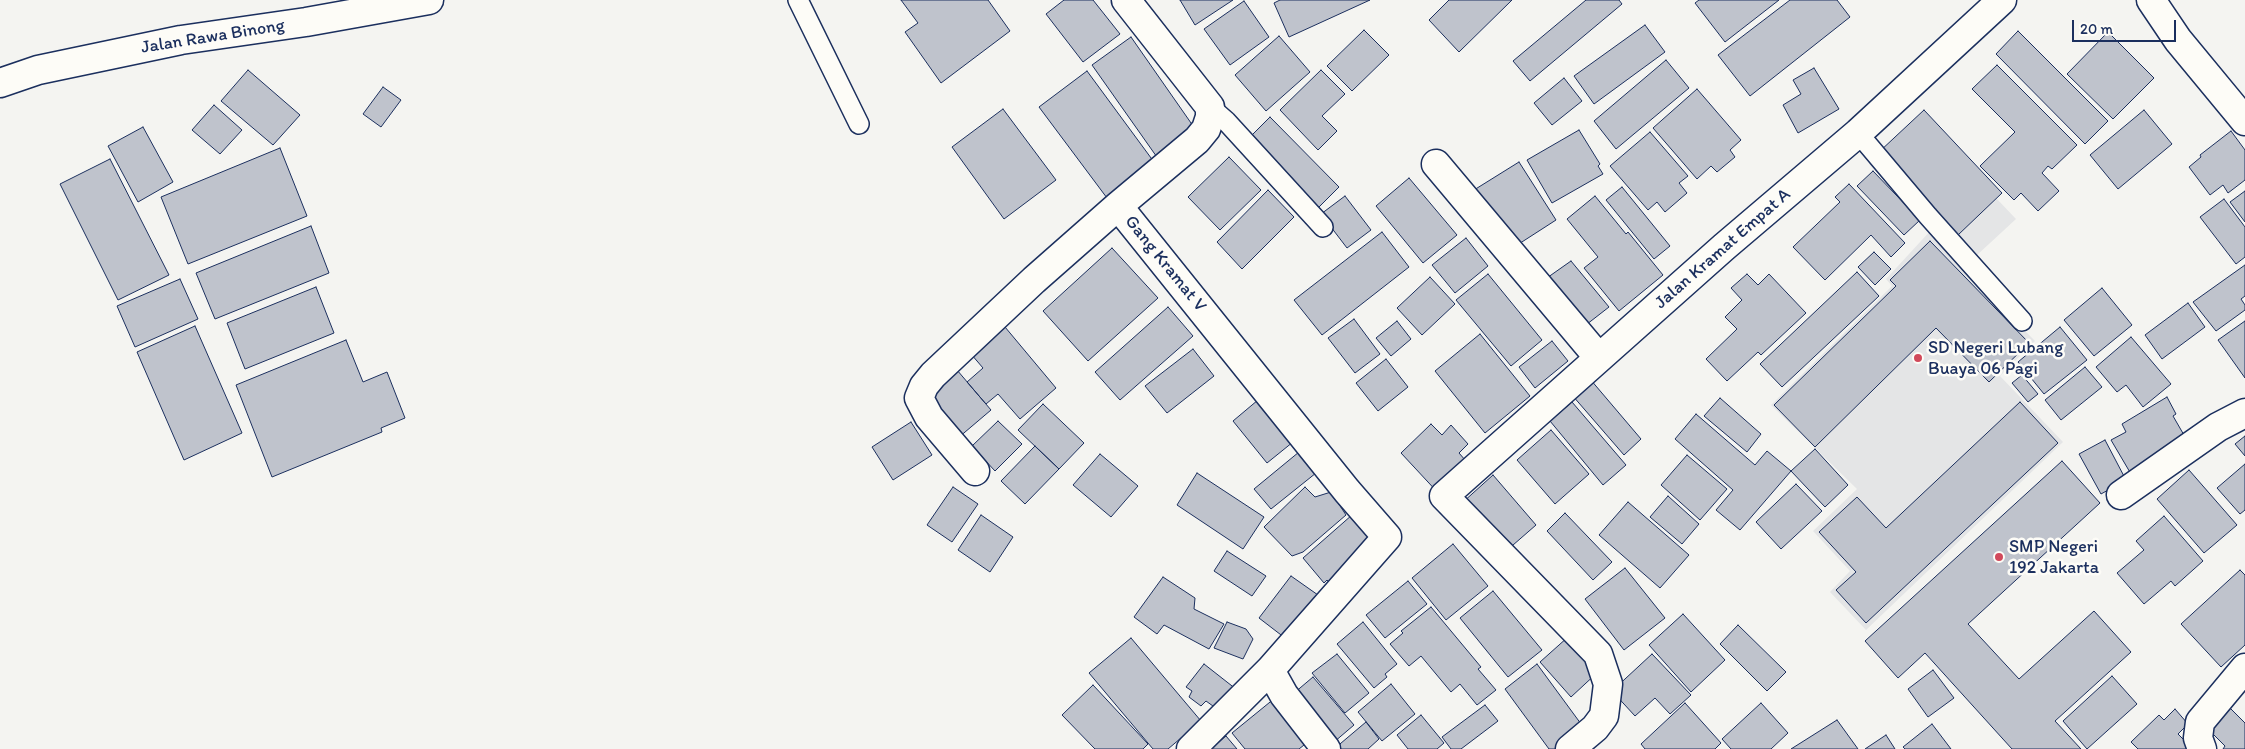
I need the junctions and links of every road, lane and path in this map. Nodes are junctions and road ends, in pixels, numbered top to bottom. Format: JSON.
{"nodes":[{"id":1,"x":429,"y":0,"type":"edge"},
{"id":2,"x":798,"y":0,"type":"edge"},
{"id":3,"x":1126,"y":0,"type":"edge"},
{"id":4,"x":2002,"y":0,"type":"edge"},
{"id":5,"x":2151,"y":0,"type":"edge"},
{"id":6,"x":0,"y":83,"type":"edge"},
{"id":7,"x":1210,"y":107,"type":"junction"},
{"id":8,"x":2245,"y":121,"type":"edge"},
{"id":9,"x":859,"y":124,"type":"dead end"},
{"id":10,"x":1858,"y":133,"type":"junction"},
{"id":11,"x":1436,"y":164,"type":"dead end"},
{"id":12,"x":1118,"y":206,"type":"junction"},
{"id":13,"x":1323,"y":227,"type":"dead end"},
{"id":14,"x":2022,"y":321,"type":"dead end"},
{"id":15,"x":1599,"y":358,"type":"junction"},
{"id":16,"x":2245,"y":413,"type":"edge"},
{"id":17,"x":975,"y":471,"type":"dead end"},
{"id":18,"x":2120,"y":494,"type":"dead end"},
{"id":19,"x":2245,"y":668,"type":"edge"},
{"id":20,"x":1270,"y":670,"type":"junction"},
{"id":21,"x":1191,"y":749,"type":"edge"},
{"id":22,"x":1326,"y":749,"type":"edge"},
{"id":23,"x":1570,"y":749,"type":"edge"},
{"id":24,"x":2202,"y":749,"type":"edge"}],
"edges":[{"from":1,"to":6,"type":"street","name":"Jalan Rawa Binong"},
{"from":2,"to":9,"type":"lane"},
{"from":3,"to":7,"type":"street"},
{"from":4,"to":10,"type":"street","name":"Jalan Kramat Empat A"},
{"from":5,"to":8,"type":"street"},
{"from":7,"to":12,"type":"street","name":"Gang Kramat V"},
{"from":7,"to":13,"type":"lane"},
{"from":10,"to":14,"type":"lane"},
{"from":10,"to":15,"type":"street","name":"Jalan Kramat Empat A"},
{"from":11,"to":15,"type":"street"},
{"from":12,"to":17,"type":"street"},
{"from":12,"to":20,"type":"street","name":"Gang Kramat V"},
{"from":15,"to":23,"type":"street","name":"Jalan Kramat Empat A"},
{"from":16,"to":18,"type":"street"},
{"from":19,"to":24,"type":"street"},
{"from":20,"to":21,"type":"street"},
{"from":20,"to":22,"type":"street"}]}
